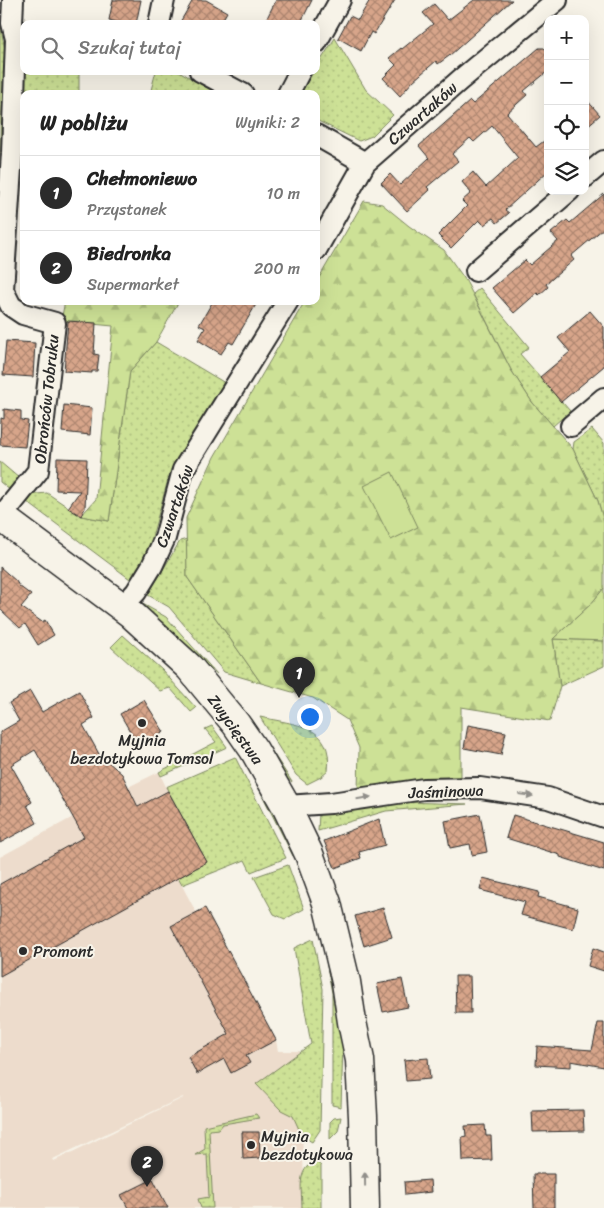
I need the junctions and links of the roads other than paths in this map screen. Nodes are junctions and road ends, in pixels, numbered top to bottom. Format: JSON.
{"nodes":[{"id":1,"x":13,"y":0,"type":"edge"},
{"id":2,"x":164,"y":0,"type":"edge"},
{"id":3,"x":340,"y":0,"type":"edge"},
{"id":4,"x":557,"y":0,"type":"edge"},
{"id":5,"x":161,"y":20,"type":"edge"},
{"id":6,"x":18,"y":23,"type":"edge"},
{"id":7,"x":320,"y":36,"type":"edge"},
{"id":8,"x":207,"y":75,"type":"edge"},
{"id":9,"x":298,"y":75,"type":"edge"},
{"id":10,"x":236,"y":90,"type":"edge"},
{"id":11,"x":290,"y":90,"type":"edge"},
{"id":12,"x":320,"y":136,"type":"edge"},
{"id":13,"x":604,"y":161,"type":"edge"},
{"id":14,"x":365,"y":163,"type":"junction"},
{"id":15,"x":589,"y":174,"type":"edge"},
{"id":16,"x":564,"y":195,"type":"edge"},
{"id":17,"x":320,"y":243,"type":"edge"},
{"id":18,"x":476,"y":271,"type":"dead end"},
{"id":19,"x":285,"y":305,"type":"edge"},
{"id":20,"x":604,"y":398,"type":"edge"},
{"id":21,"x":571,"y":426,"type":"dead end"},
{"id":22,"x":0,"y":517,"type":"edge"},
{"id":23,"x":122,"y":607,"type":"junction"},
{"id":24,"x":286,"y":806,"type":"junction"},
{"id":25,"x":604,"y":817,"type":"edge"},
{"id":26,"x":355,"y":1150,"type":"junction"},
{"id":27,"x":347,"y":1208,"type":"edge"},
{"id":28,"x":365,"y":1208,"type":"edge"}],
"edges":[{"from":1,"to":6,"type":"street","name":"Obrońców Tobruku"},
{"from":2,"to":5,"type":"street"},
{"from":3,"to":7,"type":"street"},
{"from":4,"to":14,"type":"street","name":"Czwartaków"},
{"from":6,"to":22,"type":"street","name":"Obrońców Tobruku"},
{"from":8,"to":10,"type":"street"},
{"from":9,"to":11,"type":"street"},
{"from":12,"to":14,"type":"street"},
{"from":13,"to":15,"type":"street"},
{"from":14,"to":17,"type":"street","name":"Czwartaków"},
{"from":16,"to":18,"type":"street"},
{"from":19,"to":23,"type":"street","name":"Czwartaków"},
{"from":20,"to":21,"type":"street"},
{"from":22,"to":23,"type":"main road","name":"Zwycięstwa"},
{"from":23,"to":24,"type":"main road","name":"Zwycięstwa"},
{"from":24,"to":25,"type":"street","name":"Jaśminowa","one_way":true},
{"from":24,"to":26,"type":"main road","name":"Zwycięstwa"},
{"from":26,"to":27,"type":"main road","name":"Zwycięstwa"},
{"from":28,"to":26,"type":"main road","name":"Zwycięstwa","one_way":true}]}
